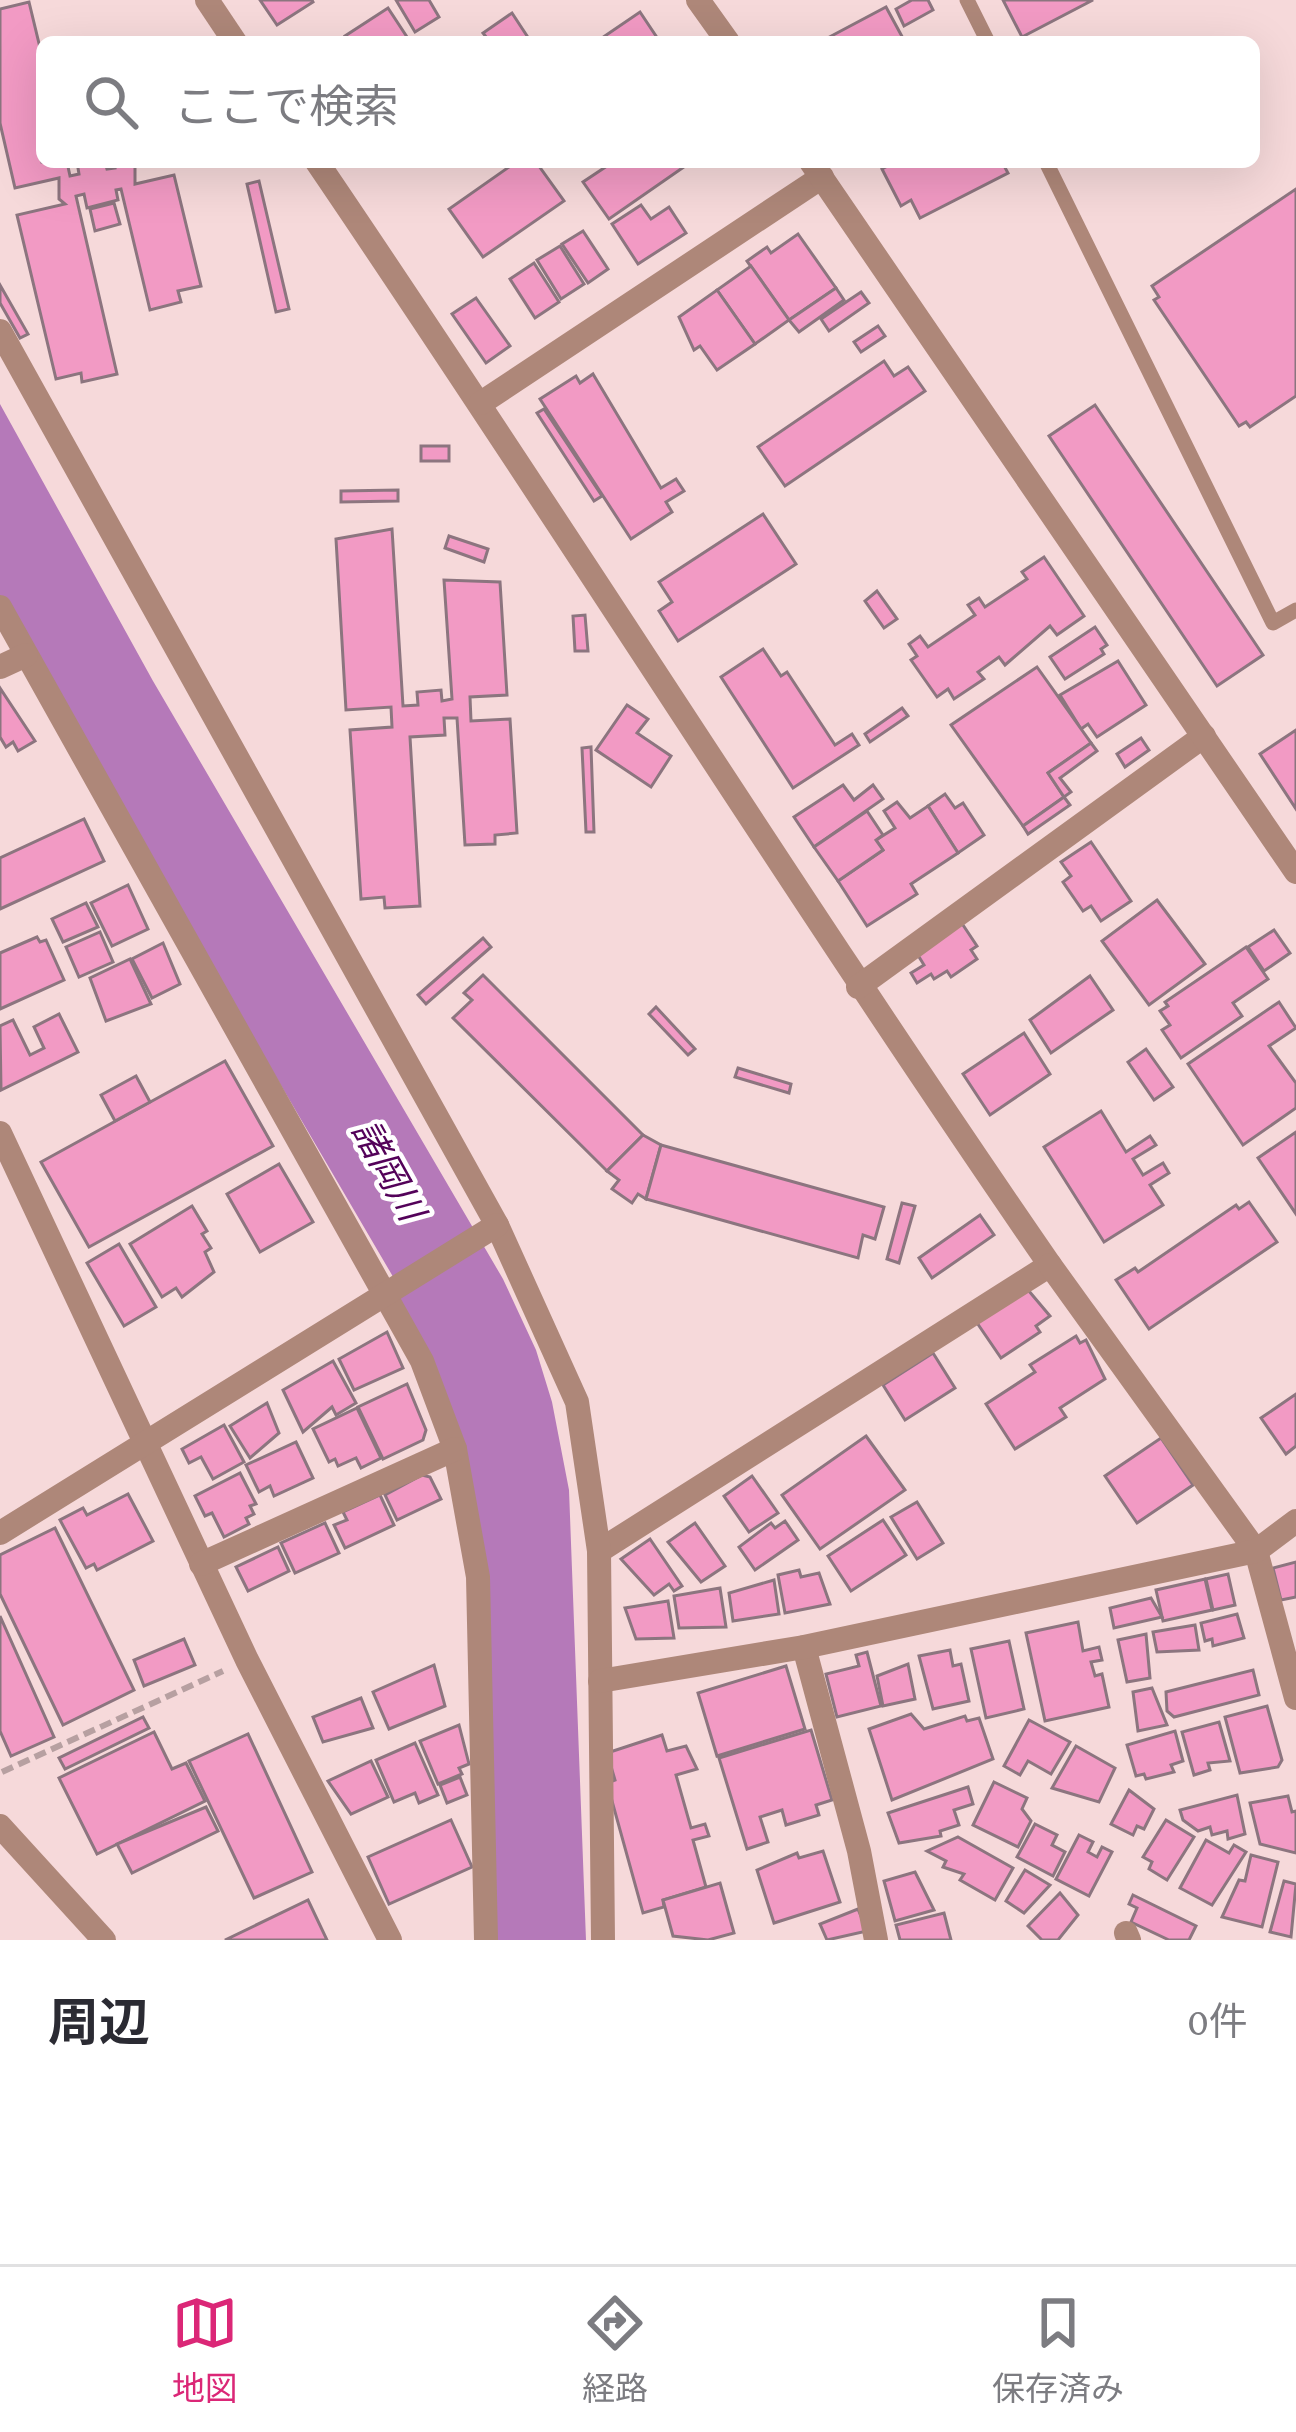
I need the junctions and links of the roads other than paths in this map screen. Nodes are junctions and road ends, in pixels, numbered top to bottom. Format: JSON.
{"nodes":[{"id":1,"x":207,"y":0,"type":"edge"},
{"id":2,"x":698,"y":0,"type":"edge"},
{"id":3,"x":967,"y":0,"type":"edge"},
{"id":4,"x":231,"y":36,"type":"edge"},
{"id":5,"x":724,"y":36,"type":"edge"},
{"id":6,"x":985,"y":36,"type":"edge"},
{"id":7,"x":321,"y":168,"type":"edge"},
{"id":8,"x":1049,"y":168,"type":"edge"},
{"id":9,"x":816,"y":170,"type":"edge"},
{"id":10,"x":0,"y":331,"type":"edge"},
{"id":11,"x":481,"y":403,"type":"junction"},
{"id":12,"x":0,"y":608,"type":"edge"},
{"id":13,"x":1296,"y":610,"type":"edge"},
{"id":14,"x":26,"y":655,"type":"junction"},
{"id":15,"x":0,"y":667,"type":"edge"},
{"id":16,"x":1204,"y":736,"type":"junction"},
{"id":17,"x":1296,"y":872,"type":"edge"},
{"id":18,"x":858,"y":987,"type":"junction"},
{"id":19,"x":0,"y":1133,"type":"edge"},
{"id":20,"x":497,"y":1226,"type":"junction"},
{"id":21,"x":1050,"y":1264,"type":"junction"},
{"id":22,"x":385,"y":1292,"type":"junction"},
{"id":23,"x":146,"y":1447,"type":"junction"},
{"id":24,"x":455,"y":1449,"type":"junction"},
{"id":25,"x":1296,"y":1521,"type":"edge"},
{"id":26,"x":0,"y":1533,"type":"edge"},
{"id":27,"x":599,"y":1551,"type":"junction"},
{"id":28,"x":1256,"y":1551,"type":"junction"},
{"id":29,"x":201,"y":1564,"type":"junction"},
{"id":30,"x":805,"y":1647,"type":"junction"},
{"id":31,"x":600,"y":1681,"type":"junction"},
{"id":32,"x":1296,"y":1698,"type":"edge"},
{"id":33,"x":0,"y":1826,"type":"edge"},
{"id":34,"x":104,"y":1940,"type":"edge"},
{"id":35,"x":391,"y":1940,"type":"edge"},
{"id":36,"x":487,"y":1940,"type":"edge"},
{"id":37,"x":603,"y":1940,"type":"edge"},
{"id":38,"x":876,"y":1940,"type":"edge"}],
"edges":[{"from":1,"to":4,"type":"street"},
{"from":2,"to":5,"type":"street"},
{"from":3,"to":6,"type":"lane"},
{"from":7,"to":11,"type":"street"},
{"from":8,"to":13,"type":"lane"},
{"from":9,"to":11,"type":"street"},
{"from":9,"to":16,"type":"street"},
{"from":10,"to":20,"type":"street"},
{"from":11,"to":18,"type":"street"},
{"from":12,"to":14,"type":"street"},
{"from":14,"to":15,"type":"street"},
{"from":14,"to":22,"type":"street"},
{"from":16,"to":17,"type":"street"},
{"from":16,"to":18,"type":"street"},
{"from":18,"to":21,"type":"street"},
{"from":19,"to":23,"type":"street"},
{"from":20,"to":22,"type":"street"},
{"from":20,"to":27,"type":"street"},
{"from":21,"to":27,"type":"street"},
{"from":21,"to":28,"type":"street"},
{"from":22,"to":23,"type":"street"},
{"from":22,"to":24,"type":"street"},
{"from":23,"to":26,"type":"street"},
{"from":23,"to":29,"type":"street"},
{"from":24,"to":29,"type":"street"},
{"from":24,"to":36,"type":"street"},
{"from":25,"to":28,"type":"street"},
{"from":27,"to":31,"type":"street"},
{"from":28,"to":30,"type":"street"},
{"from":28,"to":32,"type":"street"},
{"from":29,"to":35,"type":"street"},
{"from":30,"to":31,"type":"street"},
{"from":30,"to":38,"type":"street"},
{"from":31,"to":37,"type":"street"},
{"from":33,"to":34,"type":"street"}]}
